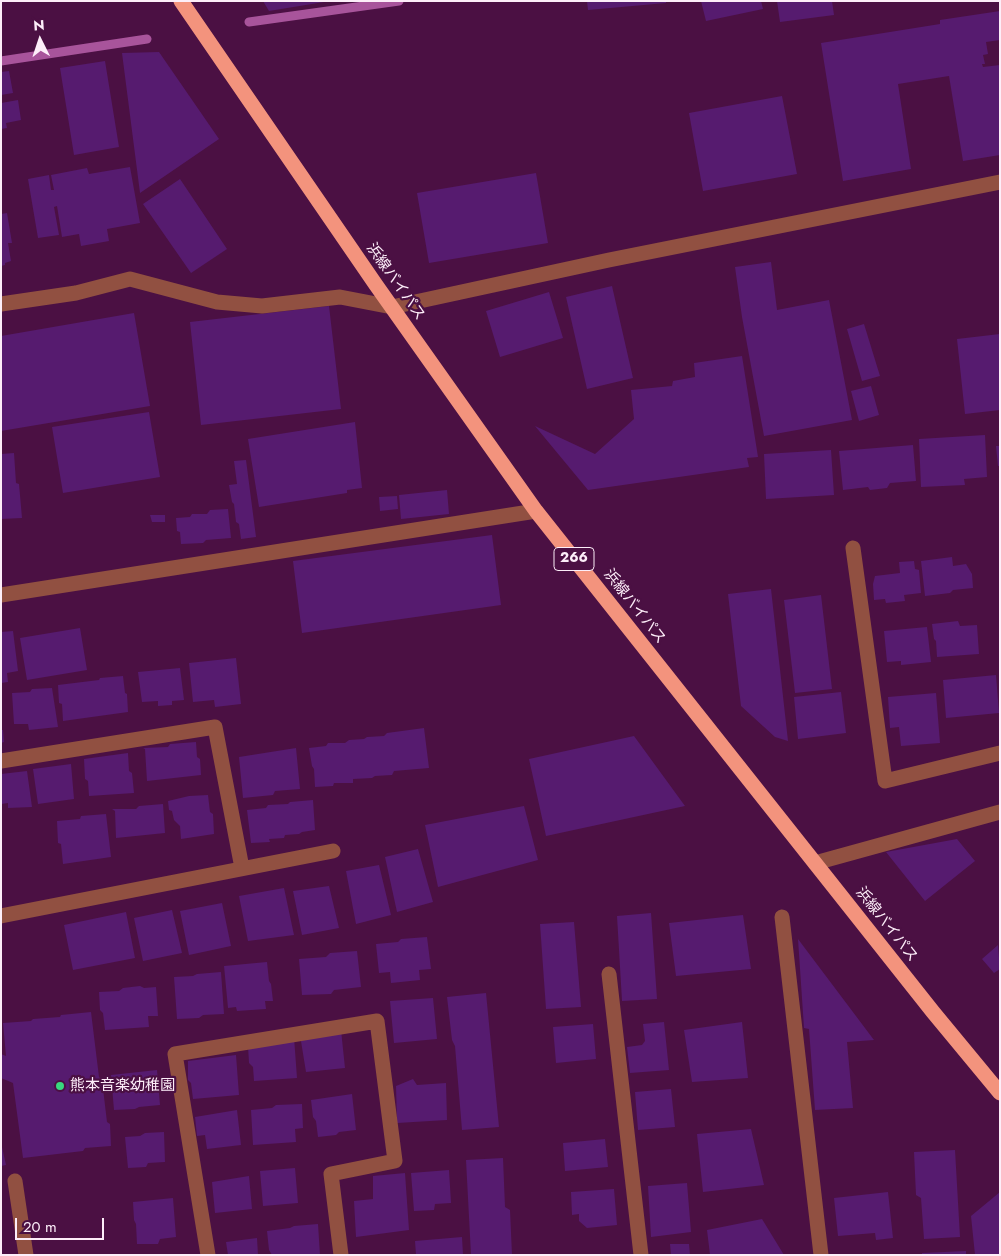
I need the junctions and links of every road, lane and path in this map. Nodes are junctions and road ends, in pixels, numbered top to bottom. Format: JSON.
{"nodes":[{"id":1,"x":181,"y":1,"type":"edge"},
{"id":2,"x":1000,"y":182,"type":"edge"},
{"id":3,"x":1,"y":304,"type":"edge"},
{"id":4,"x":392,"y":307,"type":"junction"},
{"id":5,"x":536,"y":511,"type":"junction"},
{"id":6,"x":853,"y":548,"type":"dead end"},
{"id":7,"x":1,"y":595,"type":"edge"},
{"id":8,"x":1000,"y":753,"type":"edge"},
{"id":9,"x":1,"y":761,"type":"edge"},
{"id":10,"x":1000,"y":812,"type":"edge"},
{"id":11,"x":333,"y":851,"type":"dead end"},
{"id":12,"x":815,"y":863,"type":"junction"},
{"id":13,"x":242,"y":868,"type":"junction"},
{"id":14,"x":1,"y":916,"type":"edge"},
{"id":15,"x":782,"y":917,"type":"dead end"},
{"id":16,"x":609,"y":974,"type":"dead end"},
{"id":17,"x":1000,"y":1093,"type":"edge"},
{"id":18,"x":14,"y":1182,"type":"dead end"},
{"id":19,"x":26,"y":1255,"type":"edge"},
{"id":20,"x":208,"y":1255,"type":"edge"},
{"id":21,"x":341,"y":1255,"type":"edge"},
{"id":22,"x":641,"y":1255,"type":"edge"},
{"id":23,"x":821,"y":1255,"type":"edge"}],
"edges":[{"from":1,"to":4,"type":"highway","name":"浜線バイパス","number":"266"},
{"from":2,"to":4,"type":"street"},
{"from":3,"to":4,"type":"street"},
{"from":4,"to":5,"type":"highway","name":"浜線バイパス","number":"266"},
{"from":5,"to":7,"type":"street"},
{"from":5,"to":12,"type":"highway","name":"浜線バイパス","number":"266"},
{"from":6,"to":8,"type":"street"},
{"from":9,"to":13,"type":"street"},
{"from":10,"to":12,"type":"street"},
{"from":11,"to":13,"type":"street"},
{"from":12,"to":17,"type":"highway","name":"浜線バイパス","number":"266"},
{"from":13,"to":14,"type":"street"},
{"from":15,"to":23,"type":"street"},
{"from":16,"to":22,"type":"street"},
{"from":18,"to":19,"type":"street"},
{"from":20,"to":21,"type":"street"}]}
